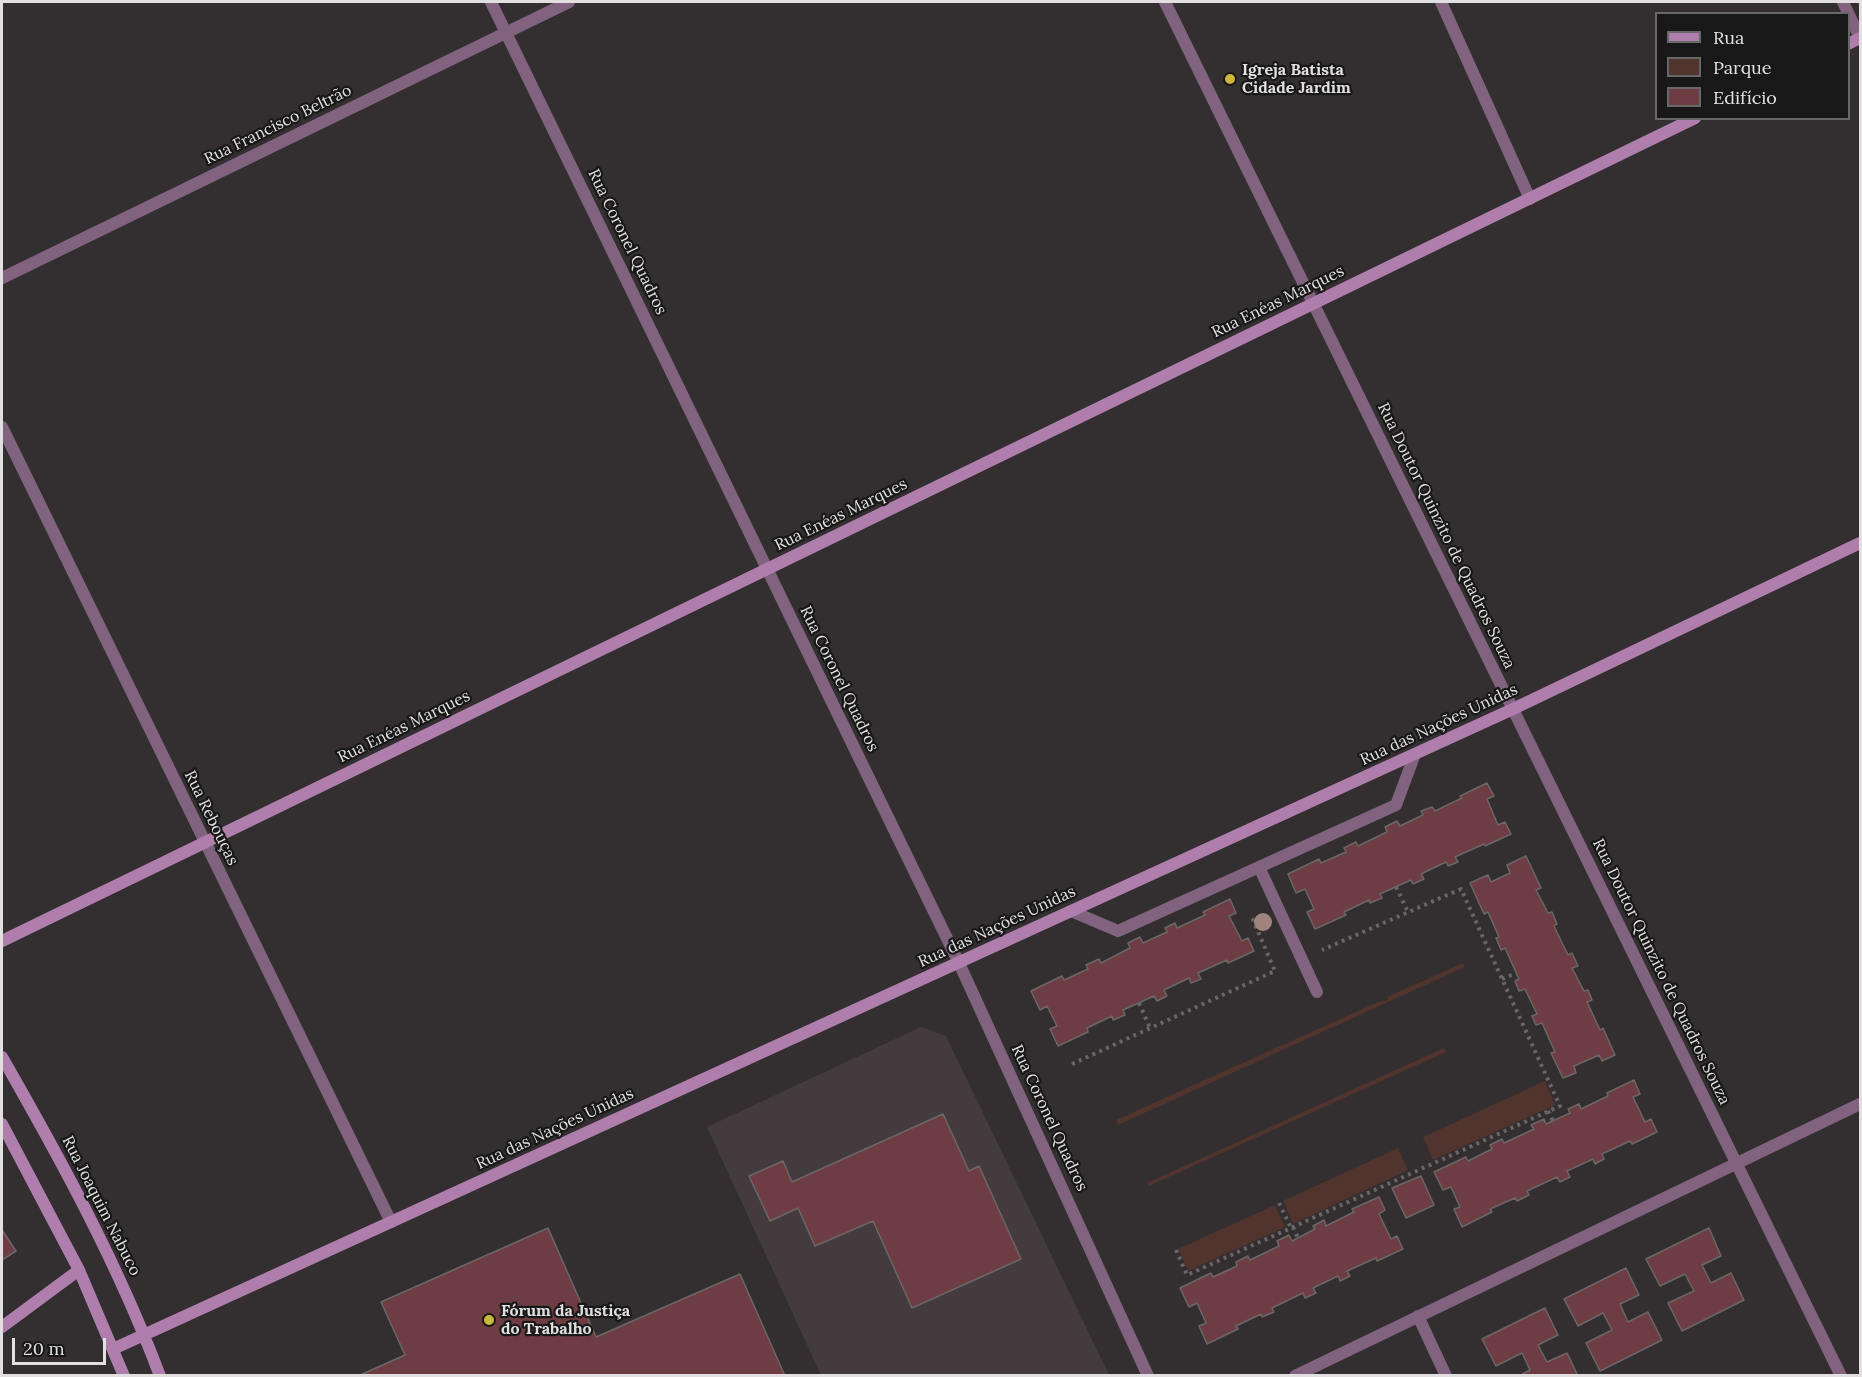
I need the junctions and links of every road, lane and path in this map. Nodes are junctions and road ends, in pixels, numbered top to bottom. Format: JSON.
{"nodes":[{"id":1,"x":491,"y":2,"type":"edge"},
{"id":2,"x":569,"y":2,"type":"edge"},
{"id":3,"x":1165,"y":2,"type":"edge"},
{"id":4,"x":1441,"y":2,"type":"edge"},
{"id":5,"x":1850,"y":17,"type":"edge"},
{"id":6,"x":506,"y":32,"type":"junction"},
{"id":7,"x":1860,"y":38,"type":"edge"},
{"id":8,"x":1691,"y":120,"type":"edge"},
{"id":9,"x":1530,"y":199,"type":"junction"},
{"id":10,"x":2,"y":278,"type":"edge"},
{"id":11,"x":1314,"y":304,"type":"junction"},
{"id":12,"x":2,"y":428,"type":"edge"},
{"id":13,"x":1860,"y":543,"type":"edge"},
{"id":14,"x":767,"y":569,"type":"junction"},
{"id":15,"x":1514,"y":709,"type":"junction"},
{"id":16,"x":1415,"y":754,"type":"junction"},
{"id":17,"x":205,"y":842,"type":"junction"},
{"id":18,"x":1259,"y":867,"type":"junction"},
{"id":19,"x":1396,"y":887,"type":"dead end"},
{"id":20,"x":1071,"y":911,"type":"junction"},
{"id":21,"x":1408,"y":912,"type":"junction"},
{"id":22,"x":1252,"y":920,"type":"dead end"},
{"id":23,"x":2,"y":941,"type":"edge"},
{"id":24,"x":1317,"y":952,"type":"dead end"},
{"id":25,"x":959,"y":963,"type":"junction"},
{"id":26,"x":1516,"y":973,"type":"dead end"},
{"id":27,"x":1502,"y":979,"type":"junction"},
{"id":28,"x":1317,"y":992,"type":"dead end"},
{"id":29,"x":1139,"y":1003,"type":"dead end"},
{"id":30,"x":1150,"y":1028,"type":"junction"},
{"id":31,"x":2,"y":1057,"type":"edge"},
{"id":32,"x":1072,"y":1064,"type":"dead end"},
{"id":33,"x":1860,"y":1104,"type":"edge"},
{"id":34,"x":1548,"y":1111,"type":"junction"},
{"id":35,"x":1553,"y":1121,"type":"dead end"},
{"id":36,"x":2,"y":1124,"type":"edge"},
{"id":37,"x":1737,"y":1163,"type":"junction"},
{"id":38,"x":1279,"y":1203,"type":"dead end"},
{"id":39,"x":391,"y":1222,"type":"junction"},
{"id":40,"x":1292,"y":1228,"type":"junction"},
{"id":41,"x":1298,"y":1238,"type":"dead end"},
{"id":42,"x":1176,"y":1250,"type":"dead end"},
{"id":43,"x":79,"y":1270,"type":"junction"},
{"id":44,"x":1419,"y":1316,"type":"junction"},
{"id":45,"x":2,"y":1327,"type":"edge"},
{"id":46,"x":145,"y":1336,"type":"junction"},
{"id":47,"x":113,"y":1349,"type":"junction"},
{"id":48,"x":124,"y":1376,"type":"edge"},
{"id":49,"x":160,"y":1376,"type":"edge"},
{"id":50,"x":1148,"y":1376,"type":"edge"},
{"id":51,"x":1295,"y":1376,"type":"edge"},
{"id":52,"x":1446,"y":1376,"type":"edge"},
{"id":53,"x":1841,"y":1376,"type":"edge"}],
"edges":[{"from":1,"to":6,"type":"street","name":"Rua Coronel Quadros"},
{"from":2,"to":6,"type":"street","name":"Rua Francisco Beltrão"},
{"from":3,"to":11,"type":"street","name":"Rua Doutor Quinzito de Quadros Souza"},
{"from":4,"to":9,"type":"street"},
{"from":5,"to":7,"type":"street"},
{"from":6,"to":10,"type":"street","name":"Rua Francisco Beltrão"},
{"from":6,"to":14,"type":"street","name":"Rua Coronel Quadros"},
{"from":8,"to":9,"type":"street","name":"Rua Enéas Marques"},
{"from":9,"to":11,"type":"street","name":"Rua Enéas Marques"},
{"from":11,"to":14,"type":"street","name":"Rua Enéas Marques"},
{"from":11,"to":15,"type":"street","name":"Rua Doutor Quinzito de Quadros Souza"},
{"from":12,"to":17,"type":"street","name":"Rua Rebouças"},
{"from":13,"to":15,"type":"street","name":"Rua das Nações Unidas"},
{"from":14,"to":17,"type":"street","name":"Rua Enéas Marques"},
{"from":14,"to":25,"type":"street","name":"Rua Coronel Quadros"},
{"from":15,"to":16,"type":"street","name":"Rua das Nações Unidas"},
{"from":15,"to":37,"type":"street","name":"Rua Doutor Quinzito de Quadros Souza"},
{"from":16,"to":18,"type":"street"},
{"from":16,"to":20,"type":"street","name":"Rua das Nações Unidas"},
{"from":17,"to":23,"type":"street","name":"Rua Enéas Marques"},
{"from":17,"to":39,"type":"street","name":"Rua Rebouças"},
{"from":18,"to":20,"type":"street"},
{"from":18,"to":28,"type":"street"},
{"from":19,"to":21,"type":"path"},
{"from":20,"to":25,"type":"street","name":"Rua das Nações Unidas"},
{"from":21,"to":24,"type":"path"},
{"from":21,"to":27,"type":"path"},
{"from":22,"to":30,"type":"path"},
{"from":25,"to":39,"type":"street","name":"Rua das Nações Unidas"},
{"from":25,"to":50,"type":"street","name":"Rua Coronel Quadros"},
{"from":26,"to":27,"type":"path"},
{"from":27,"to":34,"type":"path"},
{"from":29,"to":30,"type":"path"},
{"from":30,"to":32,"type":"path"},
{"from":31,"to":46,"type":"street","name":"Rua Joaquim Nabuco"},
{"from":33,"to":37,"type":"street"},
{"from":34,"to":35,"type":"path"},
{"from":34,"to":40,"type":"path"},
{"from":36,"to":43,"type":"street"},
{"from":37,"to":44,"type":"street"},
{"from":37,"to":53,"type":"street","name":"Rua Doutor Quinzito de Quadros Souza"},
{"from":38,"to":40,"type":"path"},
{"from":39,"to":46,"type":"street","name":"Rua das Nações Unidas"},
{"from":40,"to":41,"type":"path"},
{"from":40,"to":42,"type":"path"},
{"from":43,"to":45,"type":"street"},
{"from":43,"to":47,"type":"street"},
{"from":44,"to":51,"type":"street"},
{"from":44,"to":52,"type":"street"},
{"from":46,"to":47,"type":"street","name":"Rua das Nações Unidas"},
{"from":46,"to":49,"type":"street","name":"Rua Joaquim Nabuco"},
{"from":47,"to":48,"type":"street"}]}
